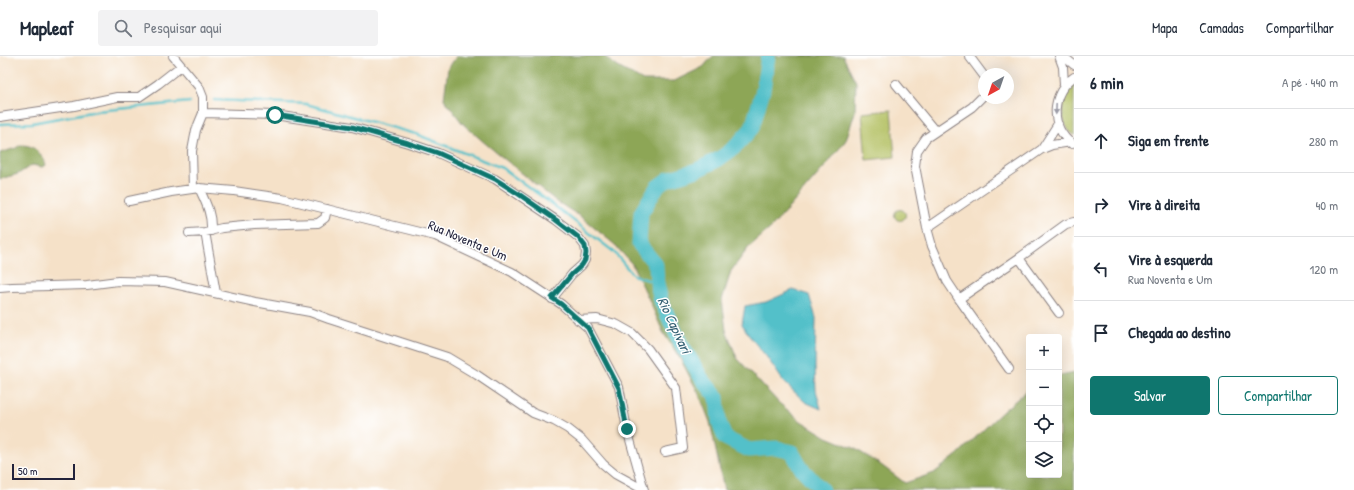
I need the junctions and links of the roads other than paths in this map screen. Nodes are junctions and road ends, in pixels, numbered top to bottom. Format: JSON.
{"nodes":[{"id":1,"x":173,"y":56,"type":"edge"},
{"id":2,"x":969,"y":56,"type":"edge"},
{"id":3,"x":1059,"y":56,"type":"edge"},
{"id":4,"x":1063,"y":56,"type":"edge"},
{"id":5,"x":1074,"y":65,"type":"edge"},
{"id":6,"x":181,"y":66,"type":"junction"},
{"id":7,"x":978,"y":68,"type":"edge"},
{"id":8,"x":1074,"y":76,"type":"edge"},
{"id":9,"x":896,"y":84,"type":"dead end"},
{"id":10,"x":1064,"y":85,"type":"junction"},
{"id":11,"x":978,"y":100,"type":"edge"},
{"id":12,"x":203,"y":112,"type":"junction"},
{"id":13,"x":0,"y":117,"type":"edge"},
{"id":14,"x":1058,"y":124,"type":"junction"},
{"id":15,"x":935,"y":131,"type":"junction"},
{"id":16,"x":1072,"y":144,"type":"edge"},
{"id":17,"x":1042,"y":149,"type":"junction"},
{"id":18,"x":196,"y":189,"type":"junction"},
{"id":19,"x":129,"y":202,"type":"dead end"},
{"id":20,"x":327,"y":209,"type":"junction"},
{"id":21,"x":1074,"y":222,"type":"edge"},
{"id":22,"x":927,"y":228,"type":"junction"},
{"id":23,"x":208,"y":232,"type":"junction"},
{"id":24,"x":189,"y":233,"type":"dead end"},
{"id":25,"x":1019,"y":258,"type":"junction"},
{"id":26,"x":0,"y":288,"type":"edge"},
{"id":27,"x":216,"y":293,"type":"junction"},
{"id":28,"x":552,"y":298,"type":"junction"},
{"id":29,"x":959,"y":299,"type":"junction"},
{"id":30,"x":1058,"y":313,"type":"dead end"},
{"id":31,"x":578,"y":320,"type":"junction"},
{"id":32,"x":1009,"y":369,"type":"dead end"},
{"id":33,"x":665,"y":452,"type":"dead end"},
{"id":34,"x":644,"y":490,"type":"edge"}],
"edges":[{"from":1,"to":6,"type":"street"},
{"from":2,"to":7,"type":"street"},
{"from":3,"to":10,"type":"street"},
{"from":4,"to":5,"type":"street"},
{"from":6,"to":12,"type":"street"},
{"from":6,"to":13,"type":"street"},
{"from":8,"to":10,"type":"street"},
{"from":9,"to":15,"type":"street"},
{"from":10,"to":14,"type":"street","one_way":true},
{"from":11,"to":15,"type":"street"},
{"from":12,"to":18,"type":"street"},
{"from":12,"to":28,"type":"street"},
{"from":14,"to":16,"type":"street"},
{"from":14,"to":17,"type":"street"},
{"from":15,"to":22,"type":"street"},
{"from":16,"to":17,"type":"street"},
{"from":17,"to":22,"type":"street"},
{"from":18,"to":19,"type":"street","name":"Rua Noventa e Um"},
{"from":18,"to":20,"type":"street","name":"Rua Noventa e Um"},
{"from":18,"to":23,"type":"street"},
{"from":20,"to":23,"type":"street"},
{"from":20,"to":28,"type":"street","name":"Rua Noventa e Um"},
{"from":21,"to":25,"type":"street"},
{"from":22,"to":29,"type":"street"},
{"from":23,"to":24,"type":"street"},
{"from":23,"to":27,"type":"street"},
{"from":25,"to":29,"type":"street"},
{"from":25,"to":30,"type":"street"},
{"from":26,"to":27,"type":"street"},
{"from":27,"to":34,"type":"street"},
{"from":28,"to":31,"type":"street","name":"Rua Noventa e Um"},
{"from":29,"to":32,"type":"street"},
{"from":31,"to":33,"type":"street"},
{"from":31,"to":34,"type":"street","name":"Rua Noventa e Um"}]}
